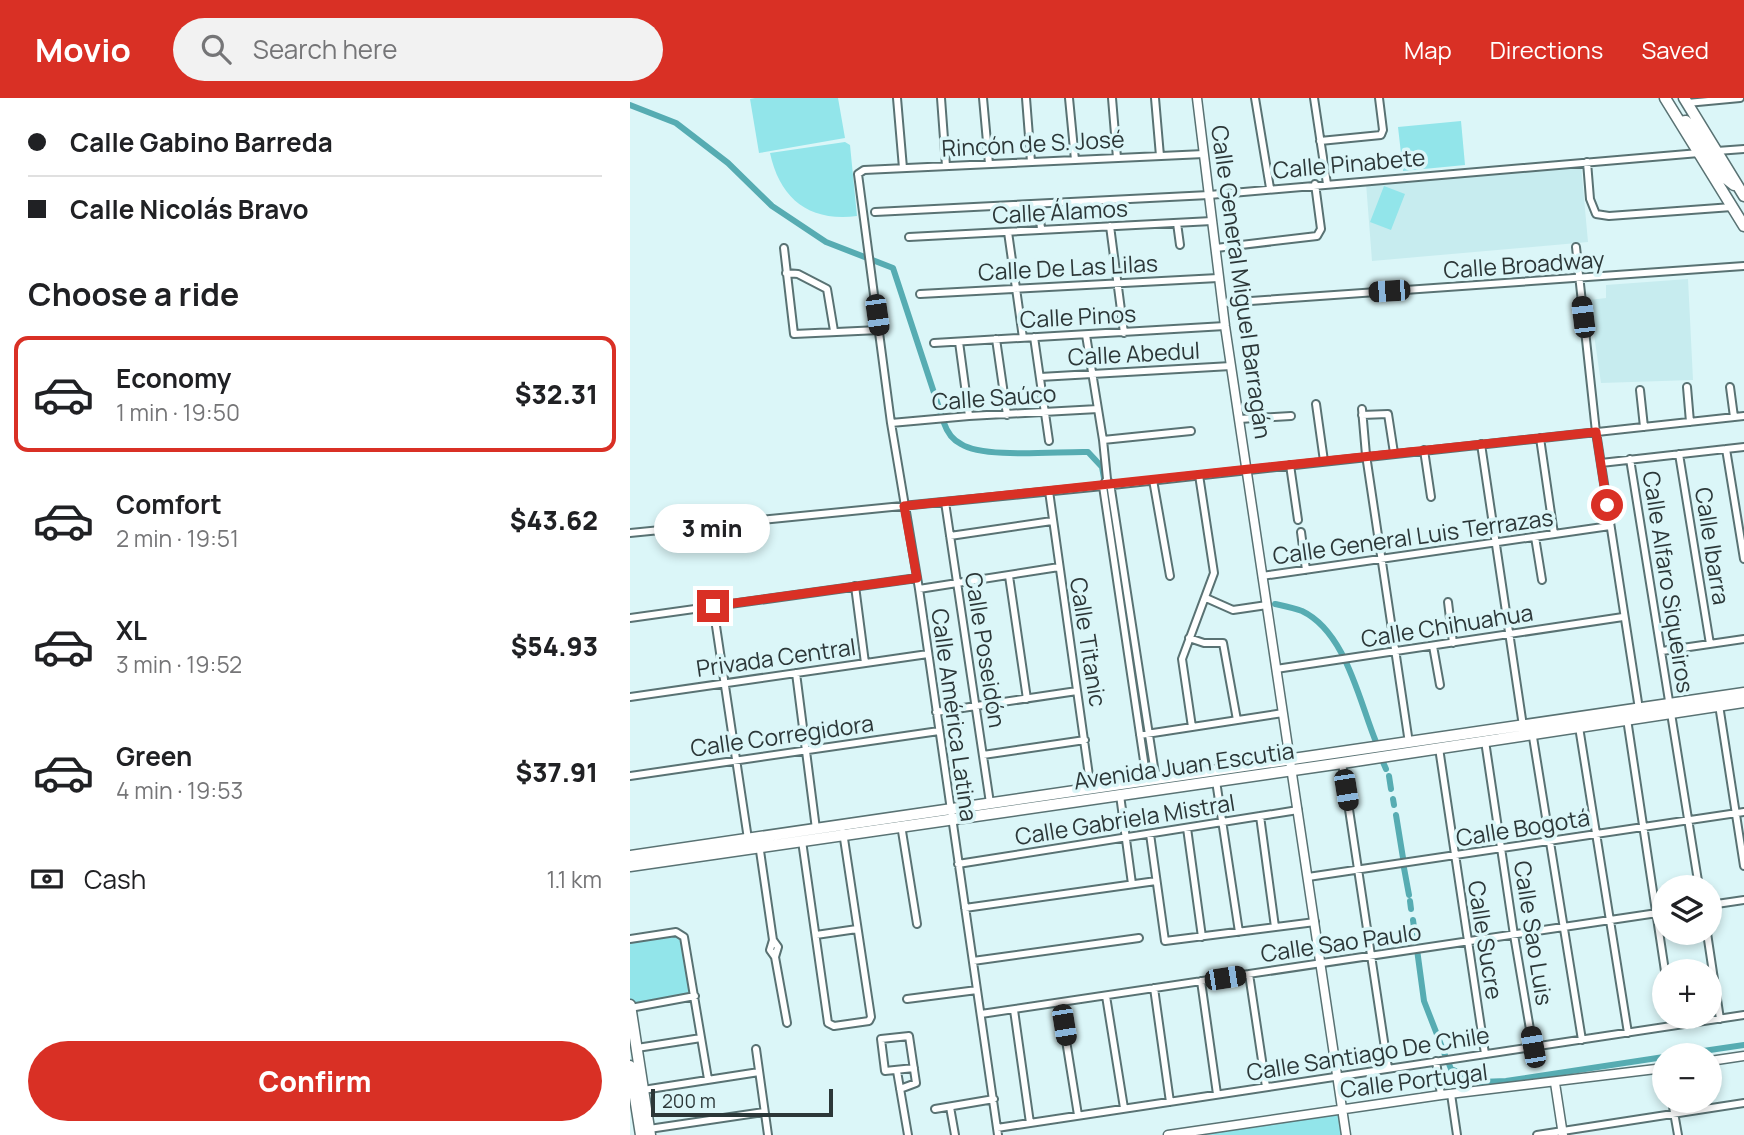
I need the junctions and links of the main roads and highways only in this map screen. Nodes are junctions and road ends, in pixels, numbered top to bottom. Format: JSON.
{"nodes":[{"id":1,"x":1198,"y":98,"type":"edge"},
{"id":2,"x":1665,"y":98,"type":"edge"},
{"id":3,"x":1686,"y":100,"type":"edge"},
{"id":4,"x":1680,"y":122,"type":"junction"},
{"id":5,"x":1717,"y":151,"type":"junction"},
{"id":6,"x":1699,"y":153,"type":"junction"},
{"id":7,"x":1741,"y":191,"type":"edge"},
{"id":8,"x":1744,"y":226,"type":"edge"},
{"id":9,"x":1744,"y":693,"type":"edge"},
{"id":10,"x":1744,"y":702,"type":"edge"},
{"id":11,"x":1671,"y":707,"type":"junction"},
{"id":12,"x":1527,"y":730,"type":"junction"},
{"id":13,"x":1410,"y":748,"type":"junction"},
{"id":14,"x":1376,"y":753,"type":"junction"},
{"id":15,"x":1291,"y":765,"type":"junction"},
{"id":16,"x":1152,"y":785,"type":"junction"},
{"id":17,"x":1092,"y":794,"type":"junction"},
{"id":18,"x":950,"y":814,"type":"junction"},
{"id":19,"x":843,"y":830,"type":"junction"},
{"id":20,"x":754,"y":843,"type":"junction"},
{"id":21,"x":630,"y":856,"type":"edge"},
{"id":22,"x":630,"y":866,"type":"edge"},
{"id":23,"x":630,"y":1007,"type":"edge"},
{"id":24,"x":1744,"y":1056,"type":"edge"},
{"id":25,"x":1722,"y":1059,"type":"edge"},
{"id":26,"x":1652,"y":1070,"type":"edge"},
{"id":27,"x":630,"y":1073,"type":"edge"},
{"id":28,"x":1555,"y":1083,"type":"junction"},
{"id":29,"x":1343,"y":1109,"type":"junction"},
{"id":30,"x":634,"y":1122,"type":"edge"},
{"id":31,"x":646,"y":1133,"type":"edge"},
{"id":32,"x":1563,"y":1133,"type":"edge"},
{"id":33,"x":1168,"y":1135,"type":"edge"},
{"id":34,"x":1346,"y":1135,"type":"edge"}],
"edges":[{"from":1,"to":15,"type":"main road","name":"Calle General Miguel Barragán"},
{"from":2,"to":4,"type":"main road"},
{"from":3,"to":5,"type":"main road"},
{"from":4,"to":5,"type":"main road"},
{"from":4,"to":6,"type":"main road"},
{"from":5,"to":7,"type":"main road"},
{"from":6,"to":7,"type":"main road"},
{"from":6,"to":8,"type":"main road"},
{"from":9,"to":11,"type":"main road","name":"Avenida Juan Escutia"},
{"from":10,"to":11,"type":"main road","name":"Avenida Juan Escutia"},
{"from":11,"to":12,"type":"main road","name":"Avenida Juan Escutia"},
{"from":11,"to":12,"type":"main road","name":"Avenida Juan Escutia"},
{"from":12,"to":13,"type":"main road","name":"Avenida Juan Escutia"},
{"from":12,"to":13,"type":"main road","name":"Avenida Juan Escutia"},
{"from":13,"to":14,"type":"main road","name":"Avenida Juan Escutia"},
{"from":14,"to":15,"type":"main road","name":"Avenida Juan Escutia"},
{"from":14,"to":15,"type":"main road","name":"Avenida Juan Escutia"},
{"from":15,"to":16,"type":"main road","name":"Avenida Juan Escutia"},
{"from":15,"to":16,"type":"main road","name":"Avenida Juan Escutia"},
{"from":15,"to":29,"type":"main road","name":"Calle General Miguel Barragán"},
{"from":16,"to":17,"type":"main road","name":"Avenida Juan Escutia"},
{"from":16,"to":17,"type":"main road","name":"Avenida Juan Escutia"},
{"from":17,"to":18,"type":"main road","name":"Avenida Juan Escutia"},
{"from":17,"to":18,"type":"main road","name":"Avenida Juan Escutia"},
{"from":18,"to":19,"type":"main road","name":"Avenida Juan Escutia"},
{"from":19,"to":20,"type":"main road","name":"Avenida Juan Escutia"},
{"from":19,"to":20,"type":"main road","name":"Avenida Juan Escutia"},
{"from":20,"to":21,"type":"main road","name":"Avenida Juan Escutia"},
{"from":20,"to":22,"type":"main road","name":"Avenida Juan Escutia"},
{"from":23,"to":31,"type":"main road"},
{"from":24,"to":25,"type":"main road"},
{"from":26,"to":28,"type":"main road","name":"Calle Portugal"},
{"from":27,"to":30,"type":"main road"},
{"from":28,"to":29,"type":"main road","name":"Calle Portugal"},
{"from":28,"to":32,"type":"main road"},
{"from":29,"to":33,"type":"main road","name":"Calle Portugal"},
{"from":29,"to":34,"type":"main road","name":"Calle General Miguel Barragán"},
{"from":30,"to":31,"type":"main road"}]}
